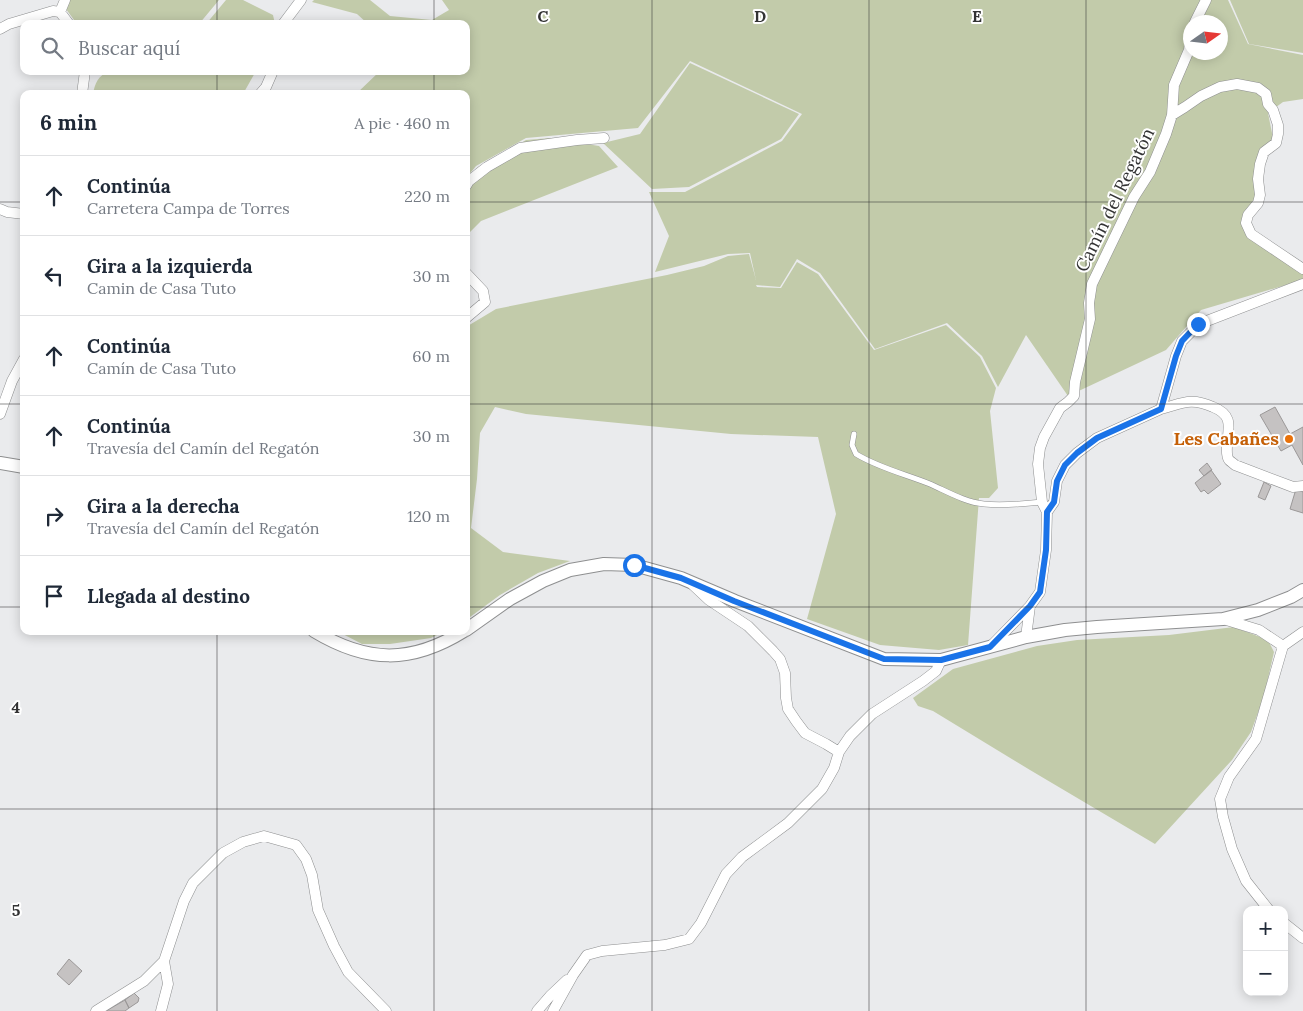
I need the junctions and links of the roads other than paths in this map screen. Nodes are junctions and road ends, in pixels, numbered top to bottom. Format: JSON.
{"nodes":[{"id":1,"x":65,"y":0,"type":"edge"},
{"id":2,"x":301,"y":0,"type":"edge"},
{"id":3,"x":1206,"y":0,"type":"edge"},
{"id":4,"x":60,"y":12,"type":"junction"},
{"id":5,"x":1198,"y":15,"type":"edge"},
{"id":6,"x":23,"y":20,"type":"edge"},
{"id":7,"x":66,"y":20,"type":"edge"},
{"id":8,"x":286,"y":20,"type":"edge"},
{"id":9,"x":20,"y":21,"type":"edge"},
{"id":10,"x":0,"y":29,"type":"edge"},
{"id":11,"x":1185,"y":60,"type":"edge"},
{"id":12,"x":84,"y":75,"type":"edge"},
{"id":13,"x":271,"y":75,"type":"edge"},
{"id":14,"x":83,"y":90,"type":"edge"},
{"id":15,"x":263,"y":90,"type":"edge"},
{"id":16,"x":1172,"y":115,"type":"junction"},
{"id":17,"x":604,"y":138,"type":"dead end"},
{"id":18,"x":470,"y":180,"type":"edge"},
{"id":19,"x":0,"y":209,"type":"edge"},
{"id":20,"x":20,"y":214,"type":"edge"},
{"id":21,"x":1303,"y":269,"type":"edge"},
{"id":22,"x":470,"y":278,"type":"edge"},
{"id":23,"x":1303,"y":284,"type":"edge"},
{"id":24,"x":470,"y":315,"type":"edge"},
{"id":25,"x":20,"y":367,"type":"edge"},
{"id":26,"x":1161,"y":409,"type":"junction"},
{"id":27,"x":0,"y":414,"type":"edge"},
{"id":28,"x":854,"y":434,"type":"dead end"},
{"id":29,"x":0,"y":463,"type":"edge"},
{"id":30,"x":20,"y":467,"type":"edge"},
{"id":31,"x":1303,"y":486,"type":"edge"},
{"id":32,"x":1042,"y":502,"type":"junction"},
{"id":33,"x":1047,"y":512,"type":"junction"},
{"id":34,"x":689,"y":581,"type":"junction"},
{"id":35,"x":1303,"y":590,"type":"edge"},
{"id":36,"x":1030,"y":606,"type":"junction"},
{"id":37,"x":1223,"y":619,"type":"junction"},
{"id":38,"x":470,"y":627,"type":"edge"},
{"id":39,"x":1303,"y":632,"type":"edge"},
{"id":40,"x":321,"y":635,"type":"edge"},
{"id":41,"x":457,"y":635,"type":"edge"},
{"id":42,"x":1026,"y":637,"type":"junction"},
{"id":43,"x":1283,"y":646,"type":"junction"},
{"id":44,"x":990,"y":647,"type":"junction"},
{"id":45,"x":941,"y":660,"type":"junction"},
{"id":46,"x":839,"y":752,"type":"junction"},
{"id":47,"x":1266,"y":906,"type":"edge"},
{"id":48,"x":1288,"y":926,"type":"edge"},
{"id":49,"x":1303,"y":938,"type":"edge"},
{"id":50,"x":164,"y":961,"type":"junction"},
{"id":51,"x":573,"y":975,"type":"junction"},
{"id":52,"x":96,"y":1011,"type":"edge"},
{"id":53,"x":161,"y":1011,"type":"edge"},
{"id":54,"x":386,"y":1011,"type":"edge"},
{"id":55,"x":537,"y":1011,"type":"edge"},
{"id":56,"x":553,"y":1011,"type":"edge"}],
"edges":[{"from":1,"to":4,"type":"street"},
{"from":2,"to":8,"type":"street"},
{"from":3,"to":5,"type":"street"},
{"from":4,"to":6,"type":"street"},
{"from":4,"to":7,"type":"street"},
{"from":9,"to":10,"type":"street"},
{"from":11,"to":16,"type":"street","name":"Camín del Regatón"},
{"from":12,"to":14,"type":"street"},
{"from":13,"to":15,"type":"street"},
{"from":16,"to":21,"type":"street"},
{"from":16,"to":32,"type":"street","name":"Camín del Regatón"},
{"from":17,"to":18,"type":"street"},
{"from":19,"to":20,"type":"street"},
{"from":22,"to":24,"type":"street"},
{"from":23,"to":26,"type":"street"},
{"from":25,"to":27,"type":"street"},
{"from":26,"to":31,"type":"street"},
{"from":26,"to":33,"type":"street"},
{"from":28,"to":32,"type":"lane"},
{"from":29,"to":30,"type":"street"},
{"from":32,"to":33,"type":"street","name":"Camín del Regatón"},
{"from":33,"to":36,"type":"street"},
{"from":34,"to":38,"type":"street"},
{"from":34,"to":45,"type":"street"},
{"from":34,"to":46,"type":"street"},
{"from":35,"to":37,"type":"street"},
{"from":36,"to":42,"type":"street"},
{"from":36,"to":44,"type":"street"},
{"from":37,"to":42,"type":"street"},
{"from":37,"to":43,"type":"street"},
{"from":39,"to":43,"type":"street"},
{"from":40,"to":41,"type":"street"},
{"from":42,"to":44,"type":"street"},
{"from":43,"to":47,"type":"street"},
{"from":44,"to":45,"type":"street"},
{"from":45,"to":46,"type":"street"},
{"from":46,"to":51,"type":"street"},
{"from":48,"to":49,"type":"street"},
{"from":50,"to":52,"type":"street"},
{"from":50,"to":53,"type":"street"},
{"from":50,"to":54,"type":"street"},
{"from":51,"to":55,"type":"street"},
{"from":51,"to":56,"type":"street"}]}
